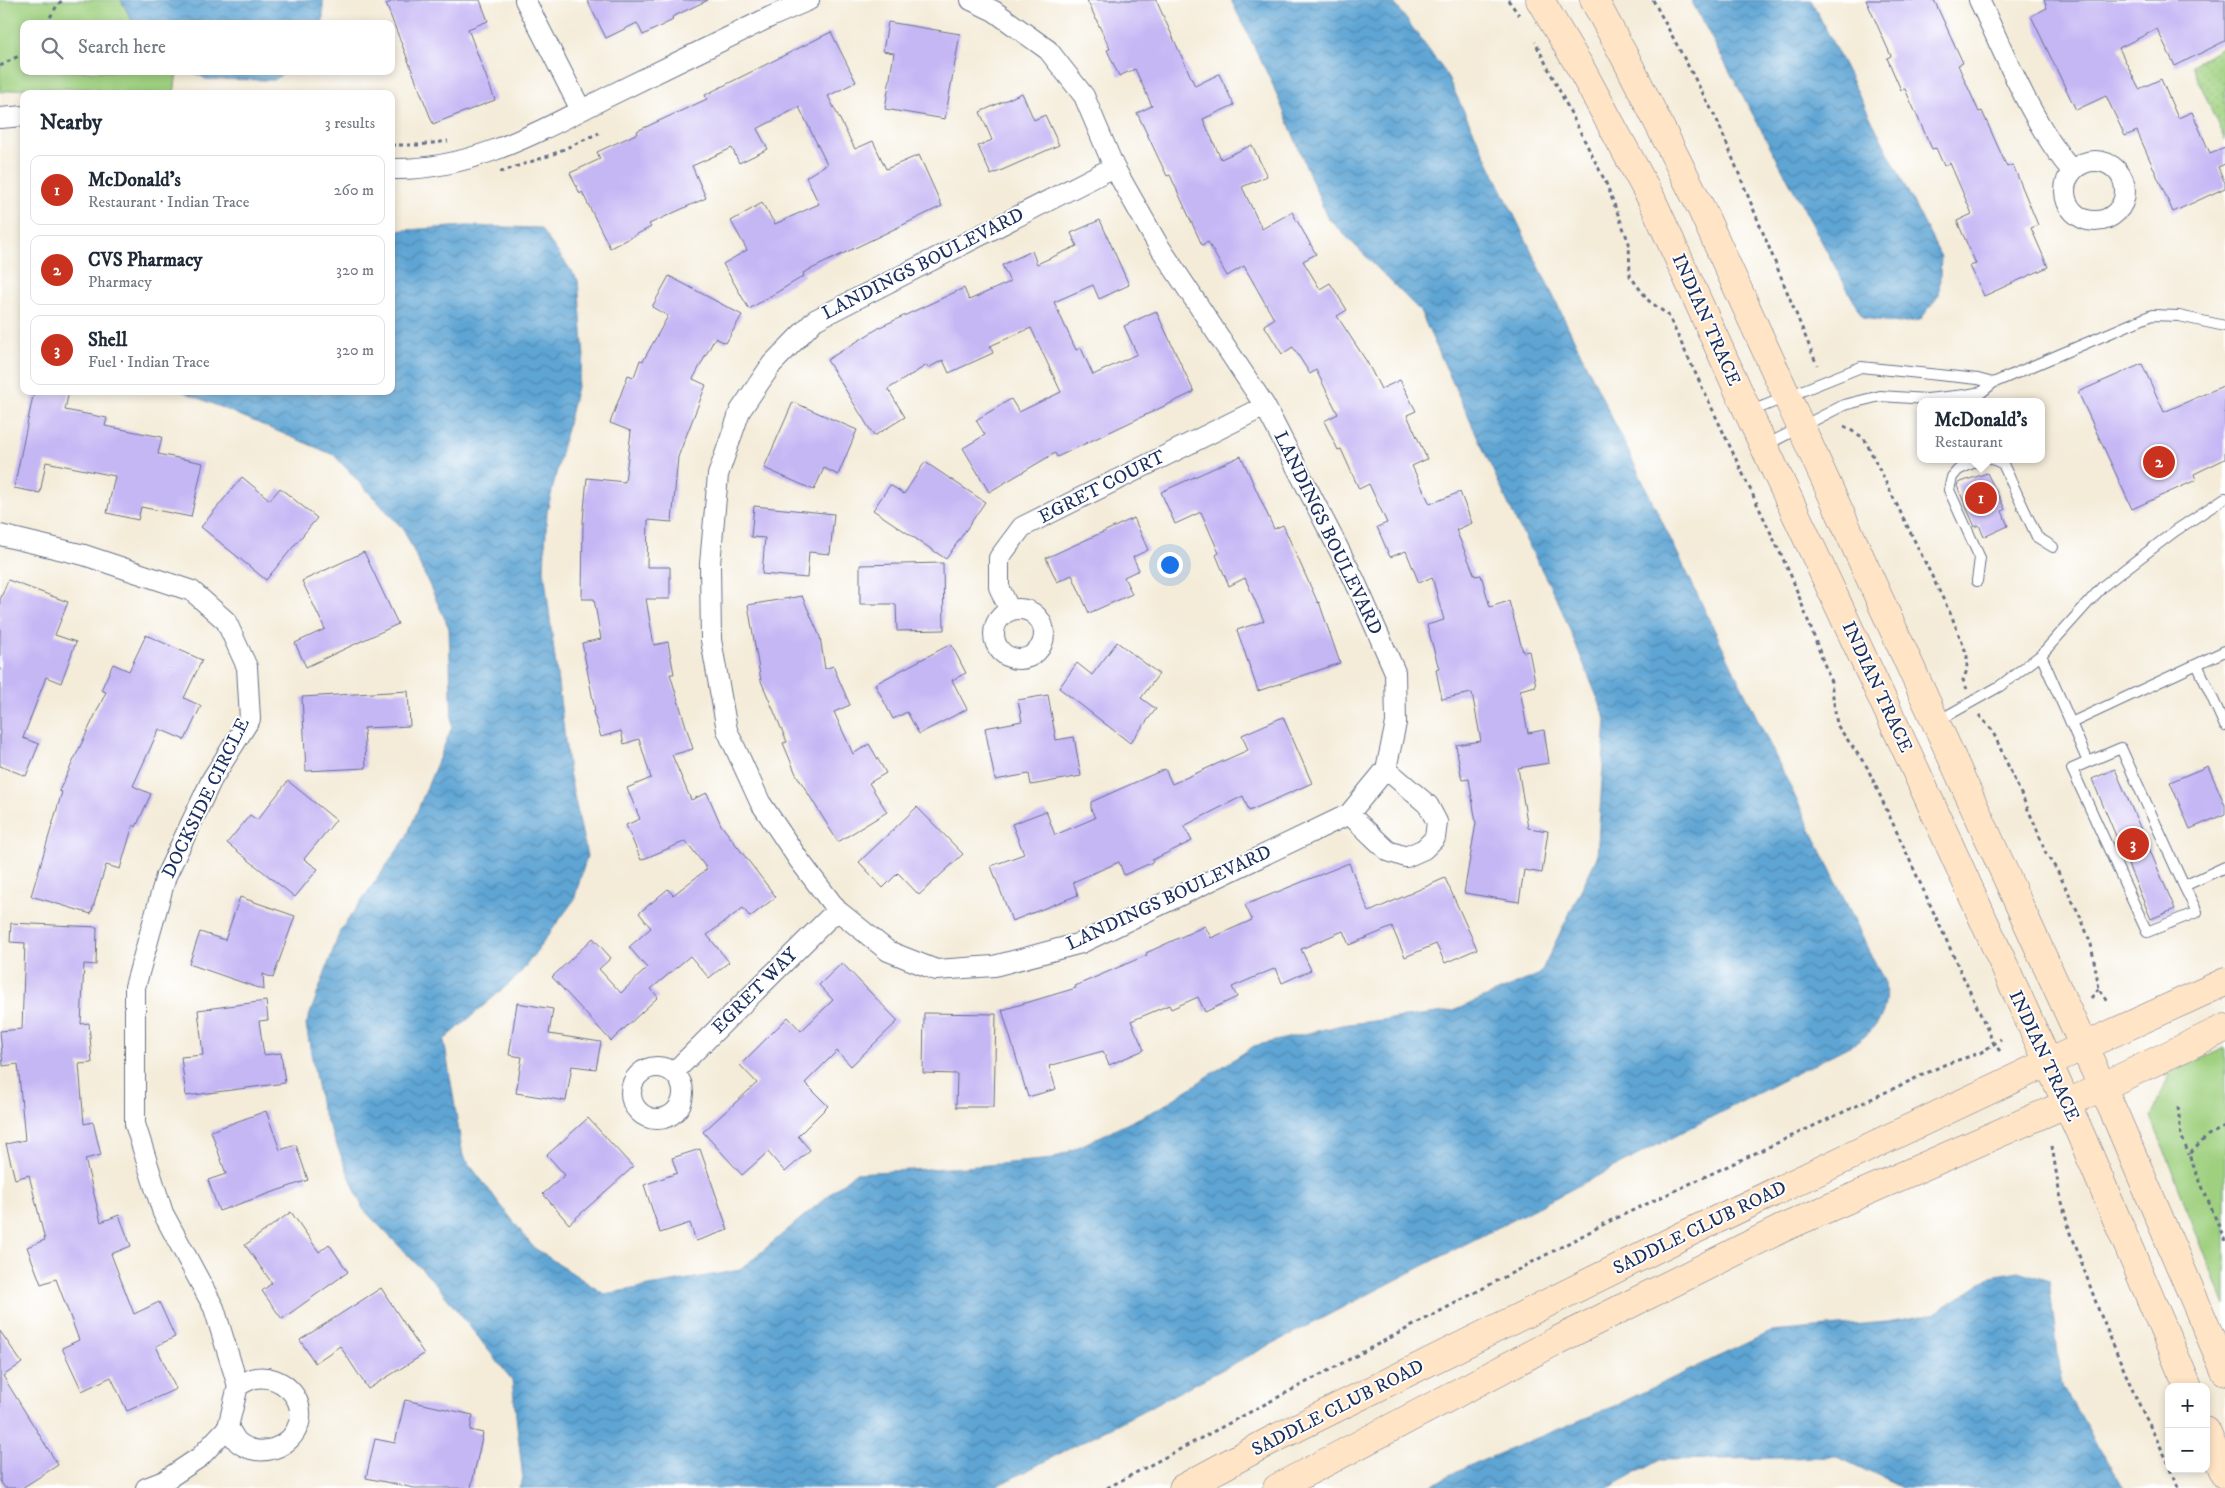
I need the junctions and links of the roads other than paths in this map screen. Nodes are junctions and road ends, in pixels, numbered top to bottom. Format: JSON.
{"nodes":[{"id":1,"x":525,"y":0,"type":"edge"},
{"id":2,"x":809,"y":0,"type":"edge"},
{"id":3,"x":1540,"y":0,"type":"edge"},
{"id":4,"x":1594,"y":0,"type":"edge"},
{"id":5,"x":1979,"y":0,"type":"edge"},
{"id":6,"x":983,"y":3,"type":"edge"},
{"id":7,"x":581,"y":110,"type":"junction"},
{"id":8,"x":20,"y":116,"type":"edge"},
{"id":9,"x":0,"y":118,"type":"edge"},
{"id":10,"x":1114,"y":167,"type":"junction"},
{"id":11,"x":395,"y":169,"type":"edge"},
{"id":12,"x":2072,"y":171,"type":"dead end"},
{"id":13,"x":2225,"y":326,"type":"edge"},
{"id":14,"x":1993,"y":383,"type":"junction"},
{"id":15,"x":1786,"y":397,"type":"junction"},
{"id":16,"x":1917,"y":398,"type":"edge"},
{"id":17,"x":1937,"y":398,"type":"edge"},
{"id":18,"x":1265,"y":406,"type":"junction"},
{"id":19,"x":1748,"y":412,"type":"junction"},
{"id":20,"x":1800,"y":427,"type":"junction"},
{"id":21,"x":1764,"y":446,"type":"junction"},
{"id":22,"x":1972,"y":463,"type":"edge"},
{"id":23,"x":2001,"y":463,"type":"edge"},
{"id":24,"x":2225,"y":498,"type":"edge"},
{"id":25,"x":0,"y":535,"type":"edge"},
{"id":26,"x":2053,"y":547,"type":"dead end"},
{"id":27,"x":1977,"y":581,"type":"dead end"},
{"id":28,"x":1010,"y":611,"type":"dead end"},
{"id":29,"x":2225,"y":651,"type":"edge"},
{"id":30,"x":2041,"y":655,"type":"junction"},
{"id":31,"x":2196,"y":664,"type":"junction"},
{"id":32,"x":2224,"y":719,"type":"edge"},
{"id":33,"x":1935,"y":723,"type":"junction"},
{"id":34,"x":2071,"y":723,"type":"junction"},
{"id":35,"x":2088,"y":762,"type":"junction"},
{"id":36,"x":1386,"y":769,"type":"junction"},
{"id":37,"x":1349,"y":814,"type":"junction"},
{"id":38,"x":2225,"y":868,"type":"edge"},
{"id":39,"x":2184,"y":886,"type":"junction"},
{"id":40,"x":837,"y":910,"type":"junction"},
{"id":41,"x":2225,"y":982,"type":"edge"},
{"id":42,"x":2225,"y":1028,"type":"edge"},
{"id":43,"x":2084,"y":1047,"type":"junction"},
{"id":44,"x":2046,"y":1063,"type":"junction"},
{"id":45,"x":674,"y":1072,"type":"dead end"},
{"id":46,"x":2102,"y":1087,"type":"junction"},
{"id":47,"x":2066,"y":1104,"type":"junction"},
{"id":48,"x":2225,"y":1371,"type":"edge"},
{"id":49,"x":2186,"y":1383,"type":"edge"},
{"id":50,"x":238,"y":1386,"type":"junction"},
{"id":51,"x":228,"y":1427,"type":"junction"},
{"id":52,"x":2210,"y":1440,"type":"edge"},
{"id":53,"x":2225,"y":1475,"type":"edge"},
{"id":54,"x":146,"y":1488,"type":"edge"},
{"id":55,"x":1183,"y":1488,"type":"edge"},
{"id":56,"x":1277,"y":1488,"type":"edge"}],
"edges":[{"from":1,"to":7,"type":"street"},
{"from":2,"to":7,"type":"street"},
{"from":3,"to":19,"type":"main road","name":"INDIAN TRACE"},
{"from":4,"to":15,"type":"main road","name":"INDIAN TRACE"},
{"from":5,"to":12,"type":"street"},
{"from":6,"to":10,"type":"street","name":"LANDINGS BOULEVARD"},
{"from":7,"to":11,"type":"street"},
{"from":8,"to":9,"type":"street"},
{"from":10,"to":18,"type":"street","name":"LANDINGS BOULEVARD"},
{"from":10,"to":40,"type":"street","name":"LANDINGS BOULEVARD"},
{"from":13,"to":14,"type":"lane"},
{"from":14,"to":15,"type":"lane"},
{"from":14,"to":17,"type":"lane"},
{"from":15,"to":19,"type":"lane"},
{"from":15,"to":20,"type":"main road","name":"INDIAN TRACE"},
{"from":16,"to":20,"type":"lane"},
{"from":18,"to":28,"type":"street","name":"EGRET COURT"},
{"from":18,"to":36,"type":"street","name":"LANDINGS BOULEVARD"},
{"from":19,"to":21,"type":"main road","name":"INDIAN TRACE"},
{"from":20,"to":21,"type":"lane"},
{"from":20,"to":33,"type":"main road","name":"INDIAN TRACE"},
{"from":21,"to":44,"type":"main road","name":"INDIAN TRACE"},
{"from":22,"to":27,"type":"lane"},
{"from":23,"to":26,"type":"lane"},
{"from":24,"to":30,"type":"lane"},
{"from":25,"to":50,"type":"street","name":"DOCKSIDE CIRCLE"},
{"from":29,"to":31,"type":"lane"},
{"from":30,"to":33,"type":"lane"},
{"from":30,"to":34,"type":"lane"},
{"from":31,"to":32,"type":"lane"},
{"from":31,"to":34,"type":"lane"},
{"from":33,"to":43,"type":"main road","name":"INDIAN TRACE"},
{"from":34,"to":35,"type":"lane"},
{"from":35,"to":39,"type":"lane"},
{"from":35,"to":39,"type":"lane"},
{"from":36,"to":37,"type":"street","name":"LANDINGS BOULEVARD"},
{"from":36,"to":37,"type":"street"},
{"from":37,"to":40,"type":"street","name":"LANDINGS BOULEVARD"},
{"from":38,"to":39,"type":"lane"},
{"from":40,"to":45,"type":"street","name":"EGRET WAY"},
{"from":41,"to":43,"type":"main road","name":"SADDLE CLUB ROAD"},
{"from":42,"to":46,"type":"main road","name":"SADDLE CLUB ROAD"},
{"from":43,"to":44,"type":"main road","name":"SADDLE CLUB ROAD"},
{"from":43,"to":46,"type":"main road","name":"INDIAN TRACE"},
{"from":44,"to":47,"type":"main road","name":"INDIAN TRACE"},
{"from":44,"to":55,"type":"main road","name":"SADDLE CLUB ROAD"},
{"from":46,"to":47,"type":"main road","name":"SADDLE CLUB ROAD"},
{"from":46,"to":48,"type":"main road","name":"INDIAN TRACE"},
{"from":47,"to":49,"type":"main road","name":"INDIAN TRACE"},
{"from":47,"to":56,"type":"main road","name":"SADDLE CLUB ROAD"},
{"from":50,"to":51,"type":"street"},
{"from":50,"to":51,"type":"street"},
{"from":51,"to":54,"type":"street"},
{"from":52,"to":53,"type":"main road"}]}
